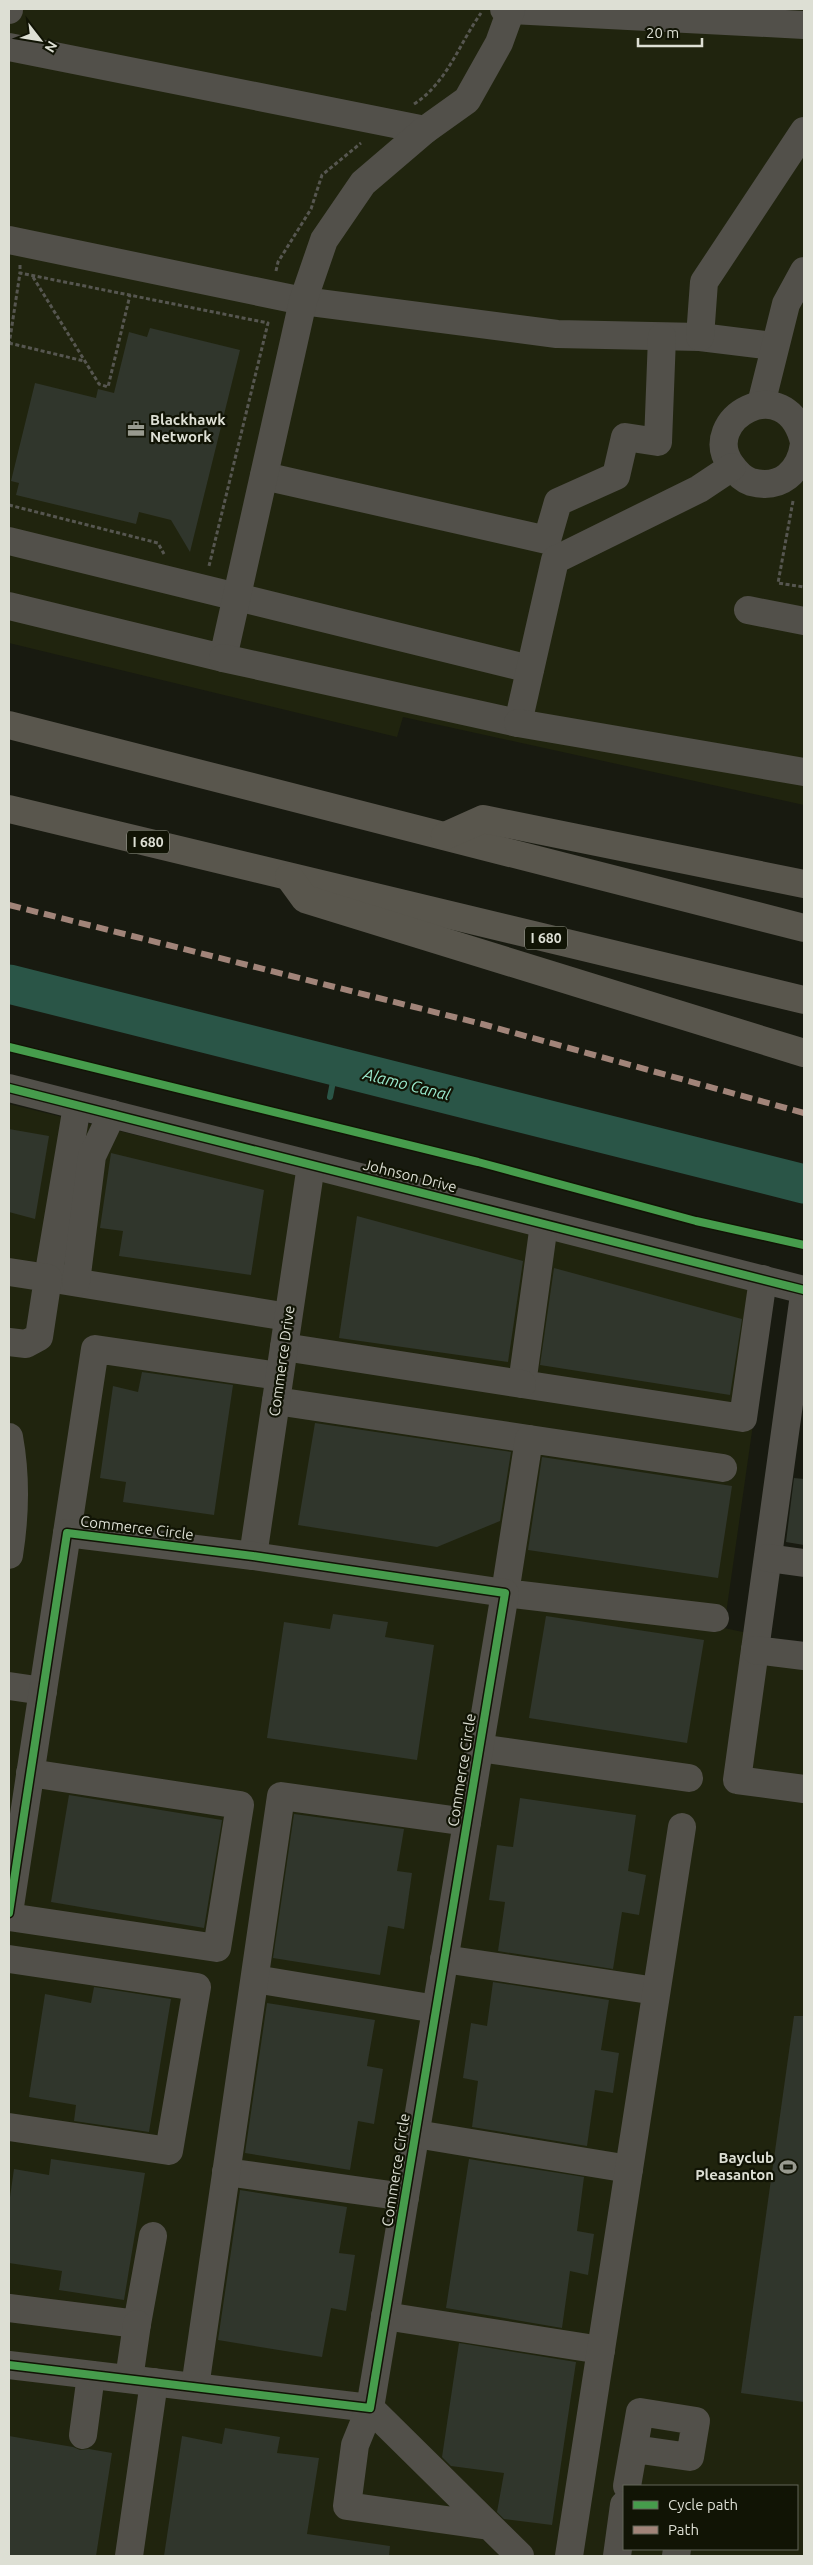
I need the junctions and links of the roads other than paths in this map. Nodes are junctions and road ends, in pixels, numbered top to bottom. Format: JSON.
{"nodes":[{"id":1,"x":508,"y":9,"type":"edge"},
{"id":2,"x":804,"y":25,"type":"edge"},
{"id":3,"x":9,"y":47,"type":"edge"},
{"id":4,"x":424,"y":130,"type":"junction"},
{"id":5,"x":804,"y":131,"type":"edge"},
{"id":6,"x":12,"y":250,"type":"edge"},
{"id":7,"x":804,"y":270,"type":"edge"},
{"id":8,"x":303,"y":301,"type":"junction"},
{"id":9,"x":662,"y":337,"type":"junction"},
{"id":10,"x":700,"y":337,"type":"junction"},
{"id":11,"x":774,"y":346,"type":"junction"},
{"id":12,"x":761,"y":404,"type":"junction"},
{"id":13,"x":803,"y":430,"type":"edge"},
{"id":14,"x":732,"y":466,"type":"junction"},
{"id":15,"x":264,"y":476,"type":"junction"},
{"id":16,"x":9,"y":541,"type":"edge"},
{"id":17,"x":551,"y":550,"type":"junction"},
{"id":18,"x":237,"y":596,"type":"junction"},
{"id":19,"x":9,"y":606,"type":"edge"},
{"id":20,"x":748,"y":610,"type":"dead end"},
{"id":21,"x":804,"y":621,"type":"edge"},
{"id":22,"x":223,"y":658,"type":"junction"},
{"id":23,"x":530,"y":669,"type":"junction"},
{"id":24,"x":518,"y":723,"type":"junction"},
{"id":25,"x":9,"y":724,"type":"edge"},
{"id":26,"x":804,"y":772,"type":"edge"},
{"id":27,"x":9,"y":808,"type":"edge"},
{"id":28,"x":445,"y":836,"type":"junction"},
{"id":29,"x":288,"y":876,"type":"junction"},
{"id":30,"x":804,"y":884,"type":"edge"},
{"id":31,"x":804,"y":928,"type":"edge"},
{"id":32,"x":804,"y":1000,"type":"edge"},
{"id":33,"x":804,"y":1053,"type":"edge"},
{"id":34,"x":9,"y":1088,"type":"edge"},
{"id":35,"x":78,"y":1106,"type":"junction"},
{"id":36,"x":112,"y":1114,"type":"junction"},
{"id":37,"x":311,"y":1165,"type":"junction"},
{"id":38,"x":544,"y":1224,"type":"junction"},
{"id":39,"x":9,"y":1272,"type":"edge"},
{"id":40,"x":48,"y":1278,"type":"junction"},
{"id":41,"x":763,"y":1279,"type":"junction"},
{"id":42,"x":76,"y":1282,"type":"junction"},
{"id":43,"x":804,"y":1290,"type":"edge"},
{"id":44,"x":804,"y":1295,"type":"edge"},
{"id":45,"x":288,"y":1317,"type":"junction"},
{"id":46,"x":9,"y":1342,"type":"edge"},
{"id":47,"x":284,"y":1348,"type":"junction"},
{"id":48,"x":522,"y":1384,"type":"junction"},
{"id":49,"x":278,"y":1389,"type":"junction"},
{"id":50,"x":9,"y":1436,"type":"edge"},
{"id":51,"x":529,"y":1439,"type":"junction"},
{"id":52,"x":723,"y":1468,"type":"dead end"},
{"id":53,"x":67,"y":1533,"type":"junction"},
{"id":54,"x":9,"y":1555,"type":"edge"},
{"id":55,"x":253,"y":1556,"type":"junction"},
{"id":56,"x":768,"y":1558,"type":"junction"},
{"id":57,"x":804,"y":1563,"type":"edge"},
{"id":58,"x":505,"y":1593,"type":"junction"},
{"id":59,"x":715,"y":1618,"type":"dead end"},
{"id":60,"x":755,"y":1650,"type":"junction"},
{"id":61,"x":804,"y":1656,"type":"edge"},
{"id":62,"x":9,"y":1686,"type":"edge"},
{"id":63,"x":43,"y":1691,"type":"junction"},
{"id":64,"x":479,"y":1748,"type":"junction"},
{"id":65,"x":30,"y":1773,"type":"junction"},
{"id":66,"x":689,"y":1778,"type":"dead end"},
{"id":67,"x":804,"y":1789,"type":"edge"},
{"id":68,"x":467,"y":1822,"type":"junction"},
{"id":69,"x":682,"y":1827,"type":"dead end"},
{"id":70,"x":9,"y":1915,"type":"edge"},
{"id":71,"x":9,"y":1959,"type":"edge"},
{"id":72,"x":444,"y":1959,"type":"junction"},
{"id":73,"x":255,"y":1979,"type":"junction"},
{"id":74,"x":656,"y":1991,"type":"junction"},
{"id":75,"x":436,"y":2009,"type":"junction"},
{"id":76,"x":9,"y":2127,"type":"edge"},
{"id":77,"x":416,"y":2134,"type":"junction"},
{"id":78,"x":629,"y":2169,"type":"junction"},
{"id":79,"x":226,"y":2172,"type":"junction"},
{"id":80,"x":405,"y":2197,"type":"junction"},
{"id":81,"x":153,"y":2236,"type":"dead end"},
{"id":82,"x":9,"y":2308,"type":"edge"},
{"id":83,"x":385,"y":2316,"type":"junction"},
{"id":84,"x":137,"y":2324,"type":"junction"},
{"id":85,"x":601,"y":2350,"type":"junction"},
{"id":86,"x":10,"y":2372,"type":"edge"},
{"id":87,"x":91,"y":2374,"type":"junction"},
{"id":88,"x":141,"y":2381,"type":"junction"},
{"id":89,"x":194,"y":2387,"type":"junction"},
{"id":90,"x":370,"y":2408,"type":"junction"},
{"id":91,"x":82,"y":2435,"type":"dead end"},
{"id":92,"x":634,"y":2449,"type":"dead end"},
{"id":93,"x":627,"y":2485,"type":"edge"},
{"id":94,"x":623,"y":2511,"type":"edge"},
{"id":95,"x":490,"y":2526,"type":"junction"},
{"id":96,"x":129,"y":2556,"type":"edge"},
{"id":97,"x":520,"y":2556,"type":"edge"},
{"id":98,"x":569,"y":2556,"type":"edge"},
{"id":99,"x":617,"y":2556,"type":"edge"}],
"edges":[{"from":1,"to":2,"type":"street"},
{"from":1,"to":4,"type":"street"},
{"from":3,"to":4,"type":"street"},
{"from":4,"to":8,"type":"street"},
{"from":5,"to":10,"type":"street"},
{"from":6,"to":8,"type":"street"},
{"from":7,"to":11,"type":"street"},
{"from":8,"to":9,"type":"street"},
{"from":8,"to":15,"type":"street"},
{"from":9,"to":10,"type":"street"},
{"from":9,"to":17,"type":"street"},
{"from":10,"to":11,"type":"street"},
{"from":11,"to":12,"type":"street"},
{"from":12,"to":13,"type":"street"},
{"from":12,"to":14,"type":"street"},
{"from":13,"to":14,"type":"street"},
{"from":14,"to":17,"type":"street"},
{"from":15,"to":17,"type":"street"},
{"from":15,"to":18,"type":"street"},
{"from":16,"to":18,"type":"street"},
{"from":17,"to":23,"type":"street"},
{"from":18,"to":22,"type":"street"},
{"from":18,"to":23,"type":"street"},
{"from":19,"to":22,"type":"street"},
{"from":20,"to":21,"type":"street"},
{"from":22,"to":24,"type":"street"},
{"from":23,"to":24,"type":"street"},
{"from":24,"to":26,"type":"street"},
{"from":25,"to":28,"type":"highway"},
{"from":27,"to":29,"type":"highway","number":"I 680"},
{"from":28,"to":30,"type":"highway"},
{"from":28,"to":31,"type":"highway"},
{"from":29,"to":32,"type":"highway","number":"I 680"},
{"from":29,"to":33,"type":"highway"},
{"from":34,"to":35,"type":"street","name":"Johnson Drive"},
{"from":35,"to":36,"type":"street","name":"Johnson Drive"},
{"from":35,"to":40,"type":"street"},
{"from":36,"to":37,"type":"street","name":"Johnson Drive"},
{"from":36,"to":42,"type":"street"},
{"from":37,"to":38,"type":"street","name":"Johnson Drive"},
{"from":37,"to":45,"type":"street","name":"Commerce Drive"},
{"from":38,"to":41,"type":"street","name":"Johnson Drive"},
{"from":38,"to":48,"type":"street"},
{"from":39,"to":40,"type":"street"},
{"from":40,"to":42,"type":"street"},
{"from":40,"to":46,"type":"street"},
{"from":41,"to":43,"type":"street","name":"Johnson Drive"},
{"from":41,"to":48,"type":"street"},
{"from":42,"to":45,"type":"street"},
{"from":44,"to":56,"type":"street"},
{"from":45,"to":47,"type":"street","name":"Commerce Drive"},
{"from":47,"to":48,"type":"street"},
{"from":47,"to":49,"type":"street","name":"Commerce Drive"},
{"from":49,"to":51,"type":"street"},
{"from":49,"to":53,"type":"street"},
{"from":49,"to":55,"type":"street","name":"Commerce Drive"},
{"from":50,"to":54,"type":"street"},
{"from":51,"to":52,"type":"street"},
{"from":51,"to":58,"type":"street"},
{"from":53,"to":55,"type":"street","name":"Commerce Circle"},
{"from":53,"to":63,"type":"street","name":"Commerce Circle"},
{"from":55,"to":58,"type":"street","name":"Commerce Circle"},
{"from":56,"to":57,"type":"street"},
{"from":56,"to":60,"type":"street"},
{"from":58,"to":59,"type":"street"},
{"from":58,"to":64,"type":"street","name":"Commerce Circle"},
{"from":60,"to":61,"type":"street"},
{"from":60,"to":67,"type":"street"},
{"from":62,"to":63,"type":"street"},
{"from":63,"to":65,"type":"street","name":"Commerce Circle"},
{"from":64,"to":66,"type":"street"},
{"from":64,"to":68,"type":"street","name":"Commerce Circle"},
{"from":65,"to":70,"type":"street","name":"Commerce Circle"},
{"from":65,"to":70,"type":"street"},
{"from":68,"to":72,"type":"street","name":"Commerce Circle"},
{"from":68,"to":73,"type":"street"},
{"from":69,"to":74,"type":"street"},
{"from":71,"to":76,"type":"street"},
{"from":72,"to":74,"type":"street"},
{"from":72,"to":75,"type":"street","name":"Commerce Circle"},
{"from":73,"to":75,"type":"street"},
{"from":73,"to":79,"type":"street"},
{"from":74,"to":78,"type":"street"},
{"from":75,"to":77,"type":"street","name":"Commerce Circle"},
{"from":77,"to":78,"type":"street"},
{"from":77,"to":80,"type":"street","name":"Commerce Circle"},
{"from":78,"to":85,"type":"street"},
{"from":79,"to":80,"type":"street"},
{"from":79,"to":89,"type":"street"},
{"from":80,"to":83,"type":"street","name":"Commerce Circle"},
{"from":81,"to":84,"type":"street"},
{"from":82,"to":84,"type":"street"},
{"from":83,"to":85,"type":"street"},
{"from":83,"to":90,"type":"street","name":"Commerce Circle"},
{"from":84,"to":88,"type":"street"},
{"from":85,"to":98,"type":"street"},
{"from":86,"to":87,"type":"street"},
{"from":87,"to":88,"type":"street"},
{"from":87,"to":91,"type":"street"},
{"from":88,"to":89,"type":"street"},
{"from":88,"to":96,"type":"street"},
{"from":89,"to":90,"type":"street"},
{"from":90,"to":95,"type":"street"},
{"from":90,"to":95,"type":"street","name":"Commerce Circle"},
{"from":92,"to":93,"type":"street"},
{"from":94,"to":99,"type":"street"},
{"from":95,"to":97,"type":"street"}]}
